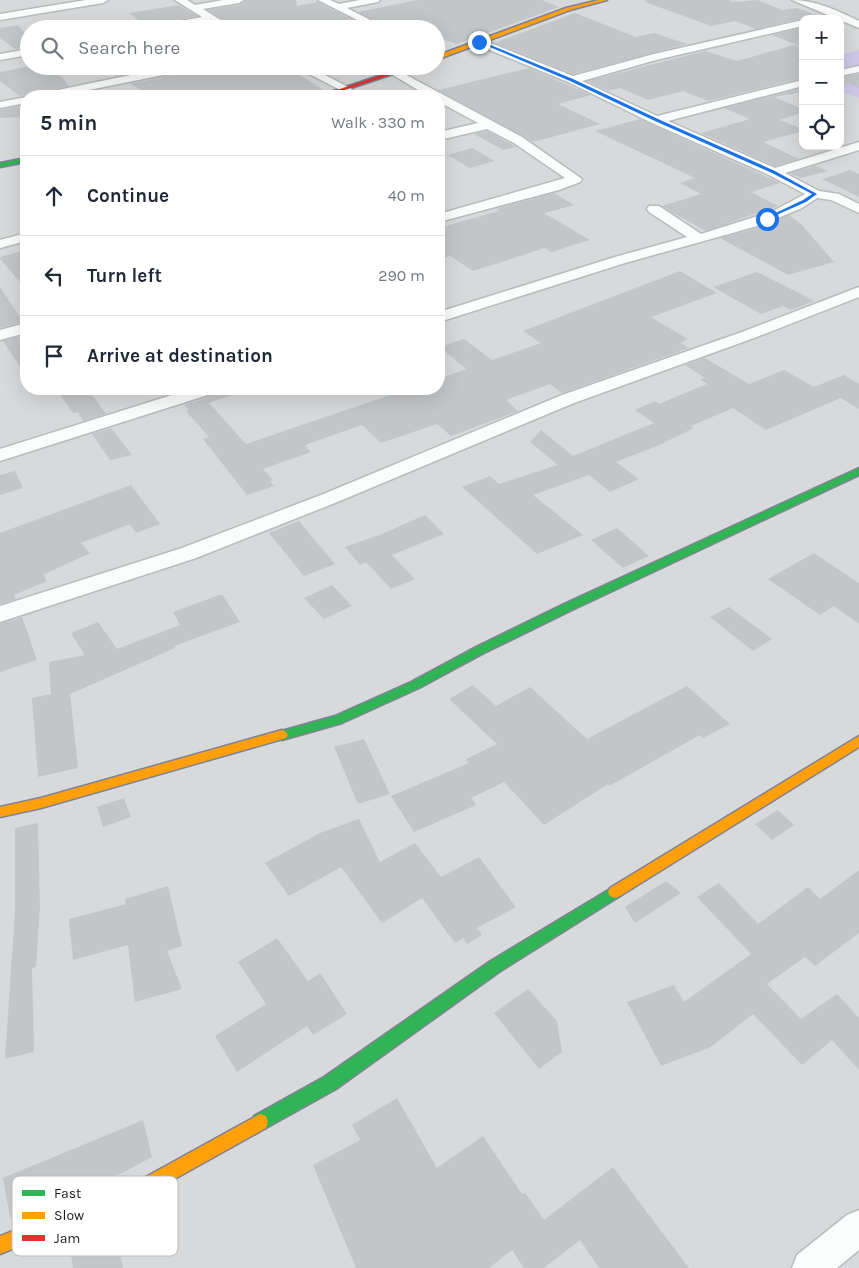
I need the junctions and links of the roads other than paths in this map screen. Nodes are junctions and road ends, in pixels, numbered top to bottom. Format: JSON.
{"nodes":[{"id":1,"x":32,"y":0,"type":"edge"},
{"id":2,"x":103,"y":0,"type":"edge"},
{"id":3,"x":180,"y":0,"type":"edge"},
{"id":4,"x":239,"y":0,"type":"edge"},
{"id":5,"x":323,"y":0,"type":"edge"},
{"id":6,"x":375,"y":0,"type":"edge"},
{"id":7,"x":605,"y":0,"type":"edge"},
{"id":8,"x":797,"y":0,"type":"edge"},
{"id":9,"x":338,"y":7,"type":"junction"},
{"id":10,"x":194,"y":8,"type":"junction"},
{"id":11,"x":47,"y":10,"type":"junction"},
{"id":12,"x":852,"y":11,"type":"dead end"},
{"id":13,"x":829,"y":15,"type":"edge"},
{"id":14,"x":0,"y":17,"type":"edge"},
{"id":15,"x":212,"y":18,"type":"junction"},
{"id":16,"x":201,"y":20,"type":"edge"},
{"id":17,"x":215,"y":20,"type":"edge"},
{"id":18,"x":365,"y":20,"type":"edge"},
{"id":19,"x":844,"y":20,"type":"edge"},
{"id":20,"x":799,"y":24,"type":"edge"},
{"id":21,"x":859,"y":26,"type":"edge"},
{"id":22,"x":479,"y":42,"type":"junction"},
{"id":23,"x":20,"y":54,"type":"edge"},
{"id":24,"x":445,"y":54,"type":"edge"},
{"id":25,"x":0,"y":57,"type":"edge"},
{"id":26,"x":859,"y":69,"type":"edge"},
{"id":27,"x":844,"y":72,"type":"edge"},
{"id":28,"x":148,"y":75,"type":"edge"},
{"id":29,"x":317,"y":75,"type":"edge"},
{"id":30,"x":391,"y":75,"type":"edge"},
{"id":31,"x":400,"y":75,"type":"edge"},
{"id":32,"x":572,"y":80,"type":"junction"},
{"id":33,"x":799,"y":84,"type":"edge"},
{"id":34,"x":73,"y":90,"type":"edge"},
{"id":35,"x":346,"y":90,"type":"joint"},
{"id":36,"x":425,"y":90,"type":"edge"},
{"id":37,"x":20,"y":101,"type":"edge"},
{"id":38,"x":445,"y":101,"type":"edge"},
{"id":39,"x":0,"y":105,"type":"edge"},
{"id":40,"x":656,"y":120,"type":"junction"},
{"id":41,"x":487,"y":125,"type":"junction"},
{"id":42,"x":445,"y":135,"type":"edge"},
{"id":43,"x":859,"y":146,"type":"edge"},
{"id":44,"x":20,"y":161,"type":"edge"},
{"id":45,"x":0,"y":165,"type":"edge"},
{"id":46,"x":774,"y":172,"type":"junction"},
{"id":47,"x":815,"y":194,"type":"junction"},
{"id":48,"x":654,"y":209,"type":"dead end"},
{"id":49,"x":859,"y":209,"type":"edge"},
{"id":50,"x":445,"y":216,"type":"edge"},
{"id":51,"x":697,"y":238,"type":"junction"},
{"id":52,"x":20,"y":239,"type":"edge"},
{"id":53,"x":0,"y":244,"type":"edge"},
{"id":54,"x":859,"y":292,"type":"edge"},
{"id":55,"x":445,"y":315,"type":"edge"},
{"id":56,"x":20,"y":330,"type":"edge"},
{"id":57,"x":0,"y":335,"type":"edge"},
{"id":58,"x":189,"y":395,"type":"edge"},
{"id":59,"x":0,"y":455,"type":"edge"},
{"id":60,"x":859,"y":471,"type":"edge"},
{"id":61,"x":0,"y":614,"type":"edge"},
{"id":62,"x":859,"y":741,"type":"edge"},
{"id":63,"x":0,"y":812,"type":"edge"},
{"id":64,"x":163,"y":1176,"type":"edge"},
{"id":65,"x":859,"y":1227,"type":"edge"},
{"id":66,"x":12,"y":1240,"type":"edge"},
{"id":67,"x":0,"y":1245,"type":"edge"},
{"id":68,"x":810,"y":1268,"type":"edge"}],
"edges":[{"from":1,"to":11,"type":"street"},
{"from":2,"to":11,"type":"street"},
{"from":3,"to":10,"type":"street"},
{"from":4,"to":10,"type":"street"},
{"from":5,"to":9,"type":"street"},
{"from":6,"to":9,"type":"street"},
{"from":7,"to":22,"type":"street"},
{"from":8,"to":13,"type":"street"},
{"from":9,"to":18,"type":"street"},
{"from":10,"to":15,"type":"street"},
{"from":11,"to":14,"type":"street"},
{"from":12,"to":13,"type":"street"},
{"from":15,"to":16,"type":"street"},
{"from":15,"to":17,"type":"street"},
{"from":19,"to":21,"type":"street"},
{"from":20,"to":32,"type":"street"},
{"from":22,"to":24,"type":"street"},
{"from":22,"to":32,"type":"street"},
{"from":23,"to":25,"type":"street"},
{"from":26,"to":27,"type":"street"},
{"from":28,"to":34,"type":"street"},
{"from":29,"to":35,"type":"street"},
{"from":30,"to":35,"type":"street"},
{"from":31,"to":36,"type":"street"},
{"from":32,"to":40,"type":"street"},
{"from":33,"to":40,"type":"street"},
{"from":37,"to":39,"type":"street"},
{"from":38,"to":41,"type":"street"},
{"from":40,"to":46,"type":"street"},
{"from":41,"to":42,"type":"street"},
{"from":41,"to":50,"type":"street"},
{"from":43,"to":46,"type":"street"},
{"from":44,"to":45,"type":"street"},
{"from":46,"to":47,"type":"street"},
{"from":47,"to":49,"type":"street"},
{"from":47,"to":51,"type":"street"},
{"from":48,"to":51,"type":"street"},
{"from":51,"to":55,"type":"street"},
{"from":52,"to":53,"type":"street"},
{"from":54,"to":61,"type":"street"},
{"from":56,"to":57,"type":"street"},
{"from":58,"to":59,"type":"street"},
{"from":60,"to":63,"type":"street"},
{"from":62,"to":64,"type":"street"},
{"from":65,"to":68,"type":"street"},
{"from":66,"to":67,"type":"street"}]}
